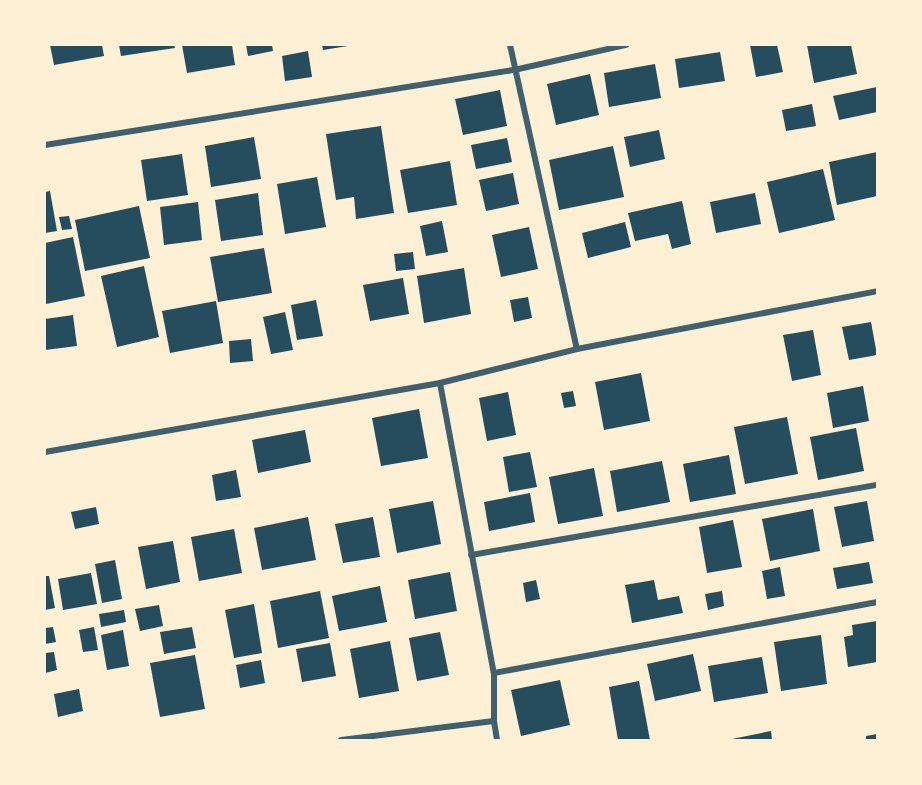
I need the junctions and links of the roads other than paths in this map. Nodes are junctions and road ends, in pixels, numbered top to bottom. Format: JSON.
{"nodes":[{"id":1,"x":510,"y":45,"type":"edge"},
{"id":2,"x":626,"y":45,"type":"edge"},
{"id":3,"x":514,"y":70,"type":"junction"},
{"id":4,"x":45,"y":145,"type":"edge"},
{"id":5,"x":877,"y":291,"type":"edge"},
{"id":6,"x":577,"y":349,"type":"junction"},
{"id":7,"x":440,"y":383,"type":"junction"},
{"id":8,"x":45,"y":452,"type":"edge"},
{"id":9,"x":877,"y":485,"type":"edge"},
{"id":10,"x":471,"y":555,"type":"junction"},
{"id":11,"x":877,"y":602,"type":"edge"},
{"id":12,"x":494,"y":673,"type":"junction"},
{"id":13,"x":494,"y":721,"type":"junction"},
{"id":14,"x":341,"y":740,"type":"edge"},
{"id":15,"x":497,"y":740,"type":"edge"}],
"edges":[{"from":1,"to":3,"type":"street"},
{"from":2,"to":3,"type":"street"},
{"from":3,"to":4,"type":"street"},
{"from":3,"to":6,"type":"street"},
{"from":5,"to":6,"type":"street"},
{"from":6,"to":7,"type":"street"},
{"from":7,"to":8,"type":"street"},
{"from":7,"to":10,"type":"street"},
{"from":9,"to":10,"type":"street"},
{"from":10,"to":12,"type":"street"},
{"from":11,"to":12,"type":"street"},
{"from":12,"to":13,"type":"street"},
{"from":13,"to":14,"type":"street"},
{"from":13,"to":15,"type":"street"}]}
